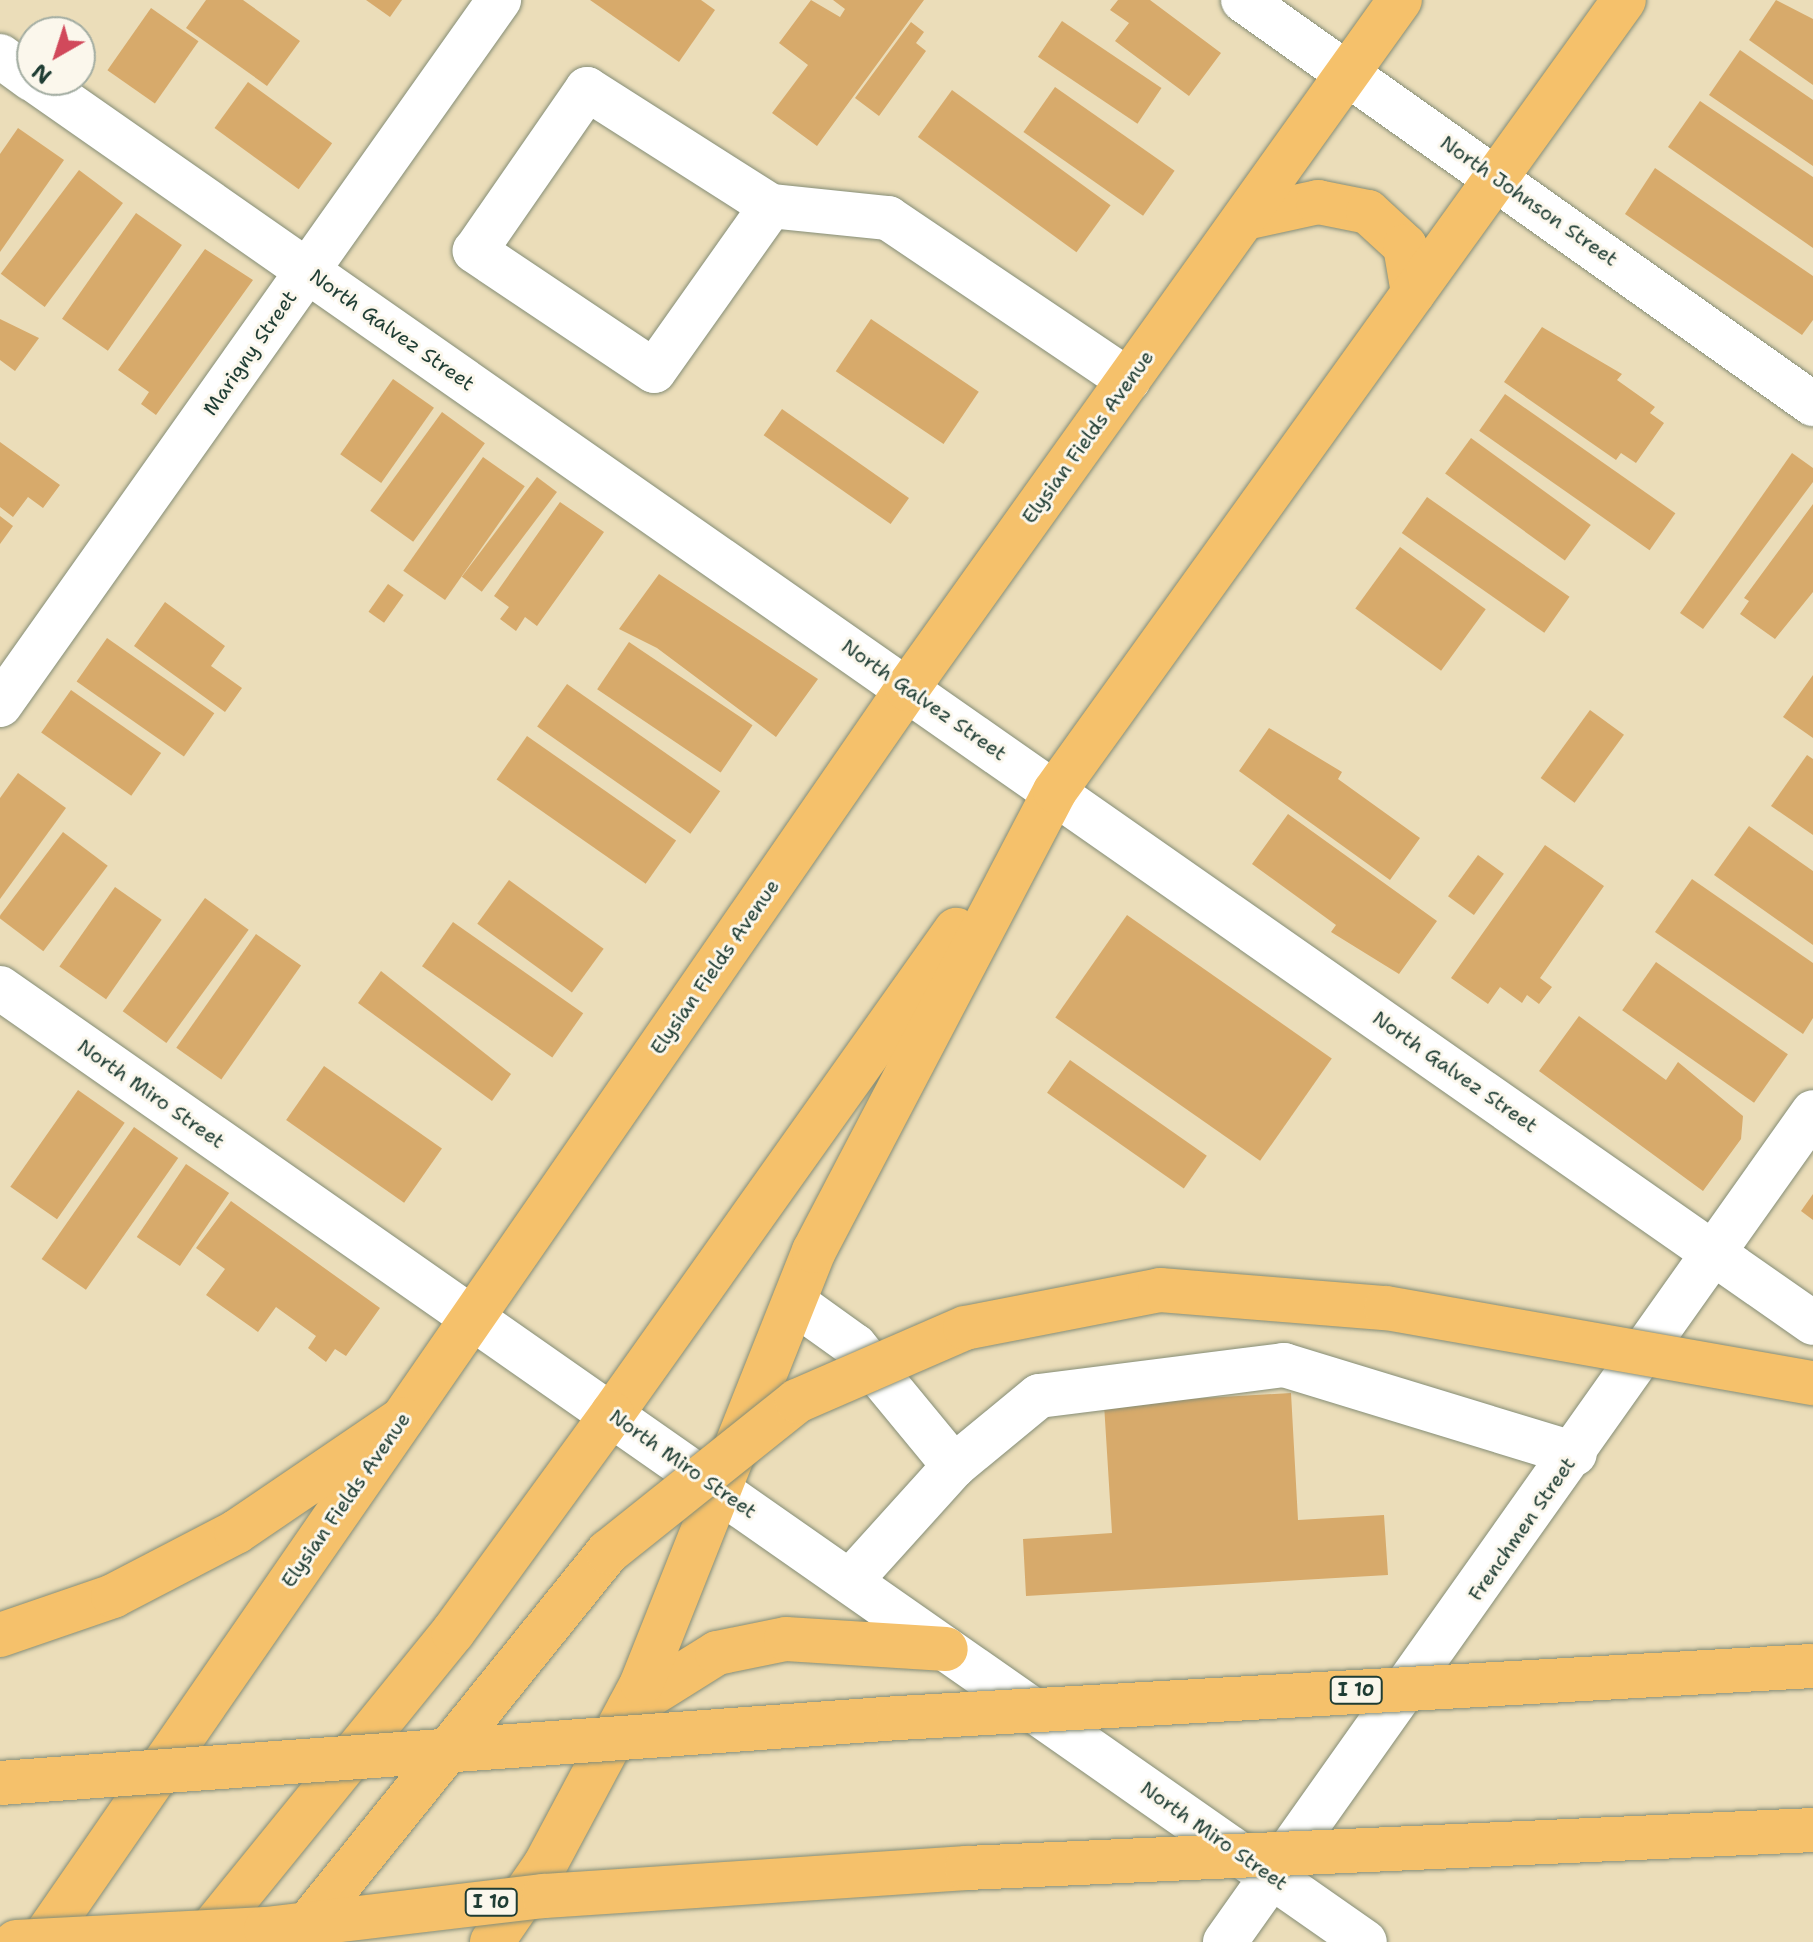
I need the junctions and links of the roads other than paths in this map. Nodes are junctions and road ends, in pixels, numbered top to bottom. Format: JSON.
{"nodes":[{"id":1,"x":499,"y":0,"type":"edge"},
{"id":2,"x":1243,"y":0,"type":"edge"},
{"id":3,"x":1400,"y":0,"type":"edge"},
{"id":4,"x":1624,"y":0,"type":"edge"},
{"id":5,"x":1348,"y":75,"type":"junction"},
{"id":6,"x":57,"y":96,"type":"edge"},
{"id":7,"x":1497,"y":177,"type":"junction"},
{"id":8,"x":771,"y":206,"type":"junction"},
{"id":9,"x":1245,"y":218,"type":"junction"},
{"id":10,"x":308,"y":271,"type":"junction"},
{"id":11,"x":1413,"y":293,"type":"junction"},
{"id":12,"x":1128,"y":380,"type":"junction"},
{"id":13,"x":1813,"y":404,"type":"edge"},
{"id":14,"x":907,"y":689,"type":"junction"},
{"id":15,"x":0,"y":705,"type":"edge"},
{"id":16,"x":1055,"y":791,"type":"junction"},
{"id":17,"x":0,"y":988,"type":"edge"},
{"id":18,"x":1813,"y":1112,"type":"edge"},
{"id":19,"x":1716,"y":1255,"type":"junction"},
{"id":20,"x":795,"y":1303,"type":"junction"},
{"id":21,"x":472,"y":1317,"type":"junction"},
{"id":22,"x":1813,"y":1323,"type":"edge"},
{"id":23,"x":1813,"y":1383,"type":"edge"},
{"id":24,"x":612,"y":1414,"type":"junction"},
{"id":25,"x":402,"y":1419,"type":"junction"},
{"id":26,"x":1575,"y":1454,"type":"junction"},
{"id":27,"x":954,"y":1466,"type":"junction"},
{"id":28,"x":721,"y":1491,"type":"junction"},
{"id":29,"x":850,"y":1581,"type":"junction"},
{"id":30,"x":0,"y":1635,"type":"edge"},
{"id":31,"x":946,"y":1649,"type":"junction"},
{"id":32,"x":1813,"y":1666,"type":"edge"},
{"id":33,"x":629,"y":1708,"type":"junction"},
{"id":34,"x":0,"y":1783,"type":"edge"},
{"id":35,"x":1813,"y":1830,"type":"edge"},
{"id":36,"x":1274,"y":1878,"type":"junction"},
{"id":37,"x":16,"y":1942,"type":"edge"},
{"id":38,"x":41,"y":1942,"type":"edge"},
{"id":39,"x":201,"y":1942,"type":"edge"},
{"id":40,"x":294,"y":1942,"type":"edge"},
{"id":41,"x":492,"y":1942,"type":"edge"},
{"id":42,"x":1225,"y":1942,"type":"edge"},
{"id":43,"x":1365,"y":1942,"type":"edge"}],
"edges":[{"from":1,"to":10,"type":"street","name":"Marigny Street"},
{"from":2,"to":5,"type":"street","name":"North Johnson Street"},
{"from":3,"to":5,"type":"main road","name":"Elysian Fields Avenue"},
{"from":4,"to":7,"type":"main road"},
{"from":5,"to":7,"type":"street","name":"North Johnson Street"},
{"from":5,"to":9,"type":"main road","name":"Elysian Fields Avenue"},
{"from":6,"to":10,"type":"street","name":"North Galvez Street"},
{"from":7,"to":11,"type":"main road"},
{"from":7,"to":13,"type":"street","name":"North Johnson Street"},
{"from":8,"to":8,"type":"street"},
{"from":8,"to":12,"type":"street"},
{"from":9,"to":11,"type":"main road"},
{"from":9,"to":12,"type":"main road","name":"Elysian Fields Avenue"},
{"from":10,"to":14,"type":"street","name":"North Galvez Street"},
{"from":10,"to":15,"type":"street","name":"Marigny Street"},
{"from":11,"to":16,"type":"main road"},
{"from":12,"to":14,"type":"main road","name":"Elysian Fields Avenue"},
{"from":14,"to":16,"type":"street","name":"North Galvez Street"},
{"from":14,"to":21,"type":"main road","name":"Elysian Fields Avenue"},
{"from":16,"to":19,"type":"street","name":"North Galvez Street"},
{"from":16,"to":20,"type":"main road"},
{"from":16,"to":24,"type":"main road"},
{"from":17,"to":21,"type":"street","name":"North Miro Street"},
{"from":18,"to":19,"type":"street","name":"Frenchmen Street"},
{"from":19,"to":22,"type":"street","name":"North Galvez Street"},
{"from":19,"to":26,"type":"street","name":"Frenchmen Street"},
{"from":20,"to":27,"type":"street"},
{"from":20,"to":28,"type":"main road"},
{"from":21,"to":24,"type":"street","name":"North Miro Street"},
{"from":21,"to":25,"type":"main road","name":"Elysian Fields Avenue"},
{"from":23,"to":40,"type":"main road","bridge":true},
{"from":24,"to":28,"type":"street","name":"North Miro Street"},
{"from":24,"to":39,"type":"main road"},
{"from":25,"to":30,"type":"main road"},
{"from":25,"to":38,"type":"main road","name":"Elysian Fields Avenue"},
{"from":26,"to":27,"type":"street"},
{"from":26,"to":36,"type":"street","name":"Frenchmen Street"},
{"from":27,"to":29,"type":"street"},
{"from":28,"to":29,"type":"street","name":"North Miro Street"},
{"from":28,"to":33,"type":"main road"},
{"from":29,"to":31,"type":"street","name":"North Miro Street"},
{"from":31,"to":33,"type":"main road"},
{"from":31,"to":36,"type":"street","name":"North Miro Street"},
{"from":32,"to":34,"type":"main road","number":"I 10","bridge":true},
{"from":33,"to":41,"type":"main road"},
{"from":35,"to":37,"type":"main road","number":"I 10","bridge":true},
{"from":36,"to":42,"type":"street","name":"Frenchmen Street"},
{"from":36,"to":43,"type":"street","name":"North Miro Street"}]}
